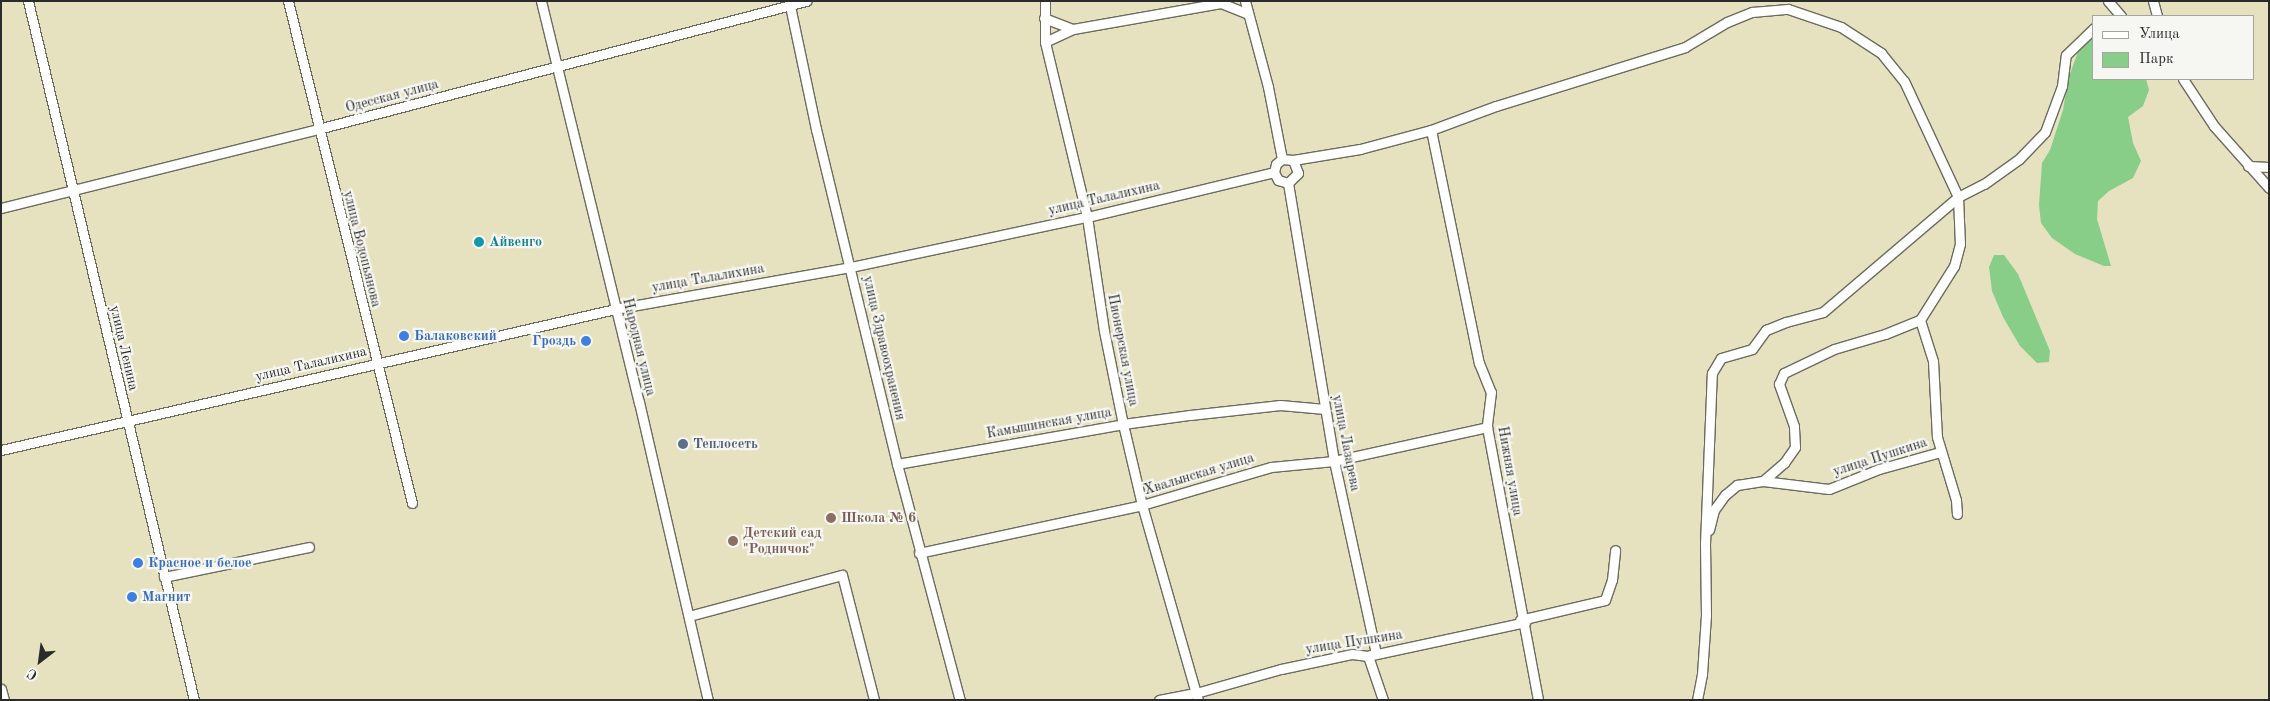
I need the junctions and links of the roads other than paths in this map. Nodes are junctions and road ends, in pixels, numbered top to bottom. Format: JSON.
{"nodes":[{"id":1,"x":28,"y":1,"type":"edge"},
{"id":2,"x":288,"y":1,"type":"edge"},
{"id":3,"x":541,"y":1,"type":"edge"},
{"id":4,"x":806,"y":1,"type":"edge"},
{"id":5,"x":1045,"y":1,"type":"edge"},
{"id":6,"x":1245,"y":1,"type":"edge"},
{"id":7,"x":2108,"y":1,"type":"edge"},
{"id":8,"x":2153,"y":1,"type":"edge"},
{"id":9,"x":789,"y":3,"type":"edge"},
{"id":10,"x":1246,"y":13,"type":"junction"},
{"id":11,"x":2115,"y":14,"type":"edge"},
{"id":12,"x":2157,"y":15,"type":"edge"},
{"id":13,"x":1044,"y":18,"type":"junction"},
{"id":14,"x":1073,"y":29,"type":"junction"},
{"id":15,"x":2092,"y":30,"type":"edge"},
{"id":16,"x":1045,"y":42,"type":"junction"},
{"id":17,"x":557,"y":66,"type":"junction"},
{"id":18,"x":2184,"y":80,"type":"edge"},
{"id":19,"x":318,"y":129,"type":"junction"},
{"id":20,"x":1431,"y":130,"type":"junction"},
{"id":21,"x":1282,"y":159,"type":"junction"},
{"id":22,"x":1293,"y":160,"type":"junction"},
{"id":23,"x":2248,"y":166,"type":"junction"},
{"id":24,"x":2269,"y":167,"type":"edge"},
{"id":25,"x":1274,"y":172,"type":"junction"},
{"id":26,"x":1288,"y":183,"type":"junction"},
{"id":27,"x":2269,"y":188,"type":"edge"},
{"id":28,"x":74,"y":190,"type":"junction"},
{"id":29,"x":1958,"y":197,"type":"junction"},
{"id":30,"x":1,"y":208,"type":"edge"},
{"id":31,"x":1087,"y":217,"type":"junction"},
{"id":32,"x":851,"y":267,"type":"junction"},
{"id":33,"x":615,"y":309,"type":"junction"},
{"id":34,"x":1920,"y":320,"type":"junction"},
{"id":35,"x":377,"y":362,"type":"junction"},
{"id":36,"x":1325,"y":409,"type":"junction"},
{"id":37,"x":126,"y":421,"type":"junction"},
{"id":38,"x":1123,"y":424,"type":"junction"},
{"id":39,"x":1487,"y":427,"type":"junction"},
{"id":40,"x":1,"y":450,"type":"edge"},
{"id":41,"x":1940,"y":452,"type":"junction"},
{"id":42,"x":1334,"y":461,"type":"junction"},
{"id":43,"x":897,"y":464,"type":"junction"},
{"id":44,"x":1763,"y":481,"type":"junction"},
{"id":45,"x":412,"y":503,"type":"dead end"},
{"id":46,"x":1142,"y":505,"type":"junction"},
{"id":47,"x":1956,"y":514,"type":"dead end"},
{"id":48,"x":1704,"y":544,"type":"junction"},
{"id":49,"x":308,"y":547,"type":"dead end"},
{"id":50,"x":1615,"y":550,"type":"dead end"},
{"id":51,"x":919,"y":553,"type":"junction"},
{"id":52,"x":164,"y":577,"type":"junction"},
{"id":53,"x":689,"y":616,"type":"junction"},
{"id":54,"x":1524,"y":621,"type":"junction"},
{"id":55,"x":1372,"y":654,"type":"junction"},
{"id":56,"x":1,"y":689,"type":"edge"},
{"id":57,"x":1197,"y":696,"type":"edge"},
{"id":58,"x":4,"y":700,"type":"edge"},
{"id":59,"x":194,"y":700,"type":"edge"},
{"id":60,"x":708,"y":700,"type":"edge"},
{"id":61,"x":874,"y":700,"type":"edge"},
{"id":62,"x":960,"y":700,"type":"edge"},
{"id":63,"x":1159,"y":700,"type":"edge"},
{"id":64,"x":1383,"y":700,"type":"edge"},
{"id":65,"x":1538,"y":700,"type":"edge"},
{"id":66,"x":1697,"y":700,"type":"edge"}],
"edges":[{"from":1,"to":28,"type":"street","name":"улица Ленина"},
{"from":2,"to":19,"type":"street","name":"улица Водопьянова"},
{"from":3,"to":17,"type":"street","name":"Народная улица"},
{"from":4,"to":9,"type":"street","name":"Одесская улица"},
{"from":5,"to":13,"type":"street","name":"Пионерская улица"},
{"from":6,"to":10,"type":"street"},
{"from":7,"to":11,"type":"street"},
{"from":8,"to":12,"type":"street"},
{"from":9,"to":17,"type":"street","name":"Одесская улица"},
{"from":9,"to":32,"type":"street","name":"улица Здравоохранения"},
{"from":10,"to":14,"type":"street"},
{"from":10,"to":21,"type":"street"},
{"from":13,"to":14,"type":"street"},
{"from":13,"to":16,"type":"street","name":"Пионерская улица"},
{"from":14,"to":16,"type":"street"},
{"from":15,"to":29,"type":"street"},
{"from":16,"to":31,"type":"street","name":"Пионерская улица"},
{"from":17,"to":19,"type":"street","name":"Одесская улица"},
{"from":17,"to":33,"type":"street","name":"Народная улица"},
{"from":18,"to":23,"type":"street"},
{"from":19,"to":28,"type":"street","name":"Одесская улица"},
{"from":19,"to":35,"type":"street","name":"улица Водопьянова"},
{"from":20,"to":22,"type":"street"},
{"from":20,"to":29,"type":"street"},
{"from":20,"to":39,"type":"street","name":"Нижняя улица"},
{"from":21,"to":22,"type":"street"},
{"from":21,"to":25,"type":"street"},
{"from":22,"to":26,"type":"street"},
{"from":23,"to":24,"type":"street"},
{"from":23,"to":27,"type":"street"},
{"from":25,"to":26,"type":"street"},
{"from":25,"to":31,"type":"street","name":"улица Талалихина"},
{"from":26,"to":36,"type":"street","name":"улица Лазарева"},
{"from":28,"to":30,"type":"street","name":"Одесская улица"},
{"from":28,"to":37,"type":"street","name":"улица Ленина"},
{"from":29,"to":34,"type":"street"},
{"from":29,"to":48,"type":"street"},
{"from":31,"to":32,"type":"street","name":"улица Талалихина"},
{"from":31,"to":38,"type":"street","name":"Пионерская улица"},
{"from":32,"to":33,"type":"street","name":"улица Талалихина"},
{"from":32,"to":43,"type":"street","name":"улица Здравоохранения"},
{"from":33,"to":35,"type":"street","name":"улица Талалихина"},
{"from":33,"to":53,"type":"street","name":"Народная улица"},
{"from":34,"to":41,"type":"street"},
{"from":34,"to":44,"type":"street"},
{"from":35,"to":37,"type":"street","name":"улица Талалихина"},
{"from":35,"to":45,"type":"street","name":"улица Водопьянова"},
{"from":36,"to":38,"type":"street","name":"Камышинская улица"},
{"from":36,"to":42,"type":"street","name":"улица Лазарева"},
{"from":37,"to":40,"type":"street","name":"улица Талалихина"},
{"from":37,"to":52,"type":"street","name":"улица Ленина"},
{"from":38,"to":43,"type":"street","name":"Камышинская улица"},
{"from":38,"to":46,"type":"street","name":"Пионерская улица"},
{"from":39,"to":42,"type":"street","name":"Хвалынская улица"},
{"from":39,"to":54,"type":"street","name":"Нижняя улица"},
{"from":41,"to":44,"type":"street","name":"улица Пушкина"},
{"from":41,"to":47,"type":"street"},
{"from":42,"to":46,"type":"street","name":"Хвалынская улица"},
{"from":42,"to":55,"type":"street","name":"улица Лазарева"},
{"from":43,"to":51,"type":"street","name":"улица Здравоохранения"},
{"from":44,"to":48,"type":"street"},
{"from":46,"to":51,"type":"street","name":"Хвалынская улица"},
{"from":46,"to":57,"type":"street","name":"Пионерская улица"},
{"from":48,"to":66,"type":"street"},
{"from":49,"to":52,"type":"street"},
{"from":50,"to":54,"type":"street","name":"улица Пушкина"},
{"from":51,"to":62,"type":"street","name":"улица Здравоохранения"},
{"from":52,"to":59,"type":"street","name":"улица Ленина"},
{"from":53,"to":60,"type":"street","name":"Народная улица"},
{"from":53,"to":61,"type":"street"},
{"from":54,"to":55,"type":"street","name":"улица Пушкина"},
{"from":54,"to":65,"type":"street","name":"Нижняя улица"},
{"from":55,"to":57,"type":"street","name":"улица Пушкина"},
{"from":55,"to":64,"type":"street","name":"улица Лазарева"},
{"from":56,"to":58,"type":"street"},
{"from":57,"to":63,"type":"street","name":"улица Пушкина"}]}
